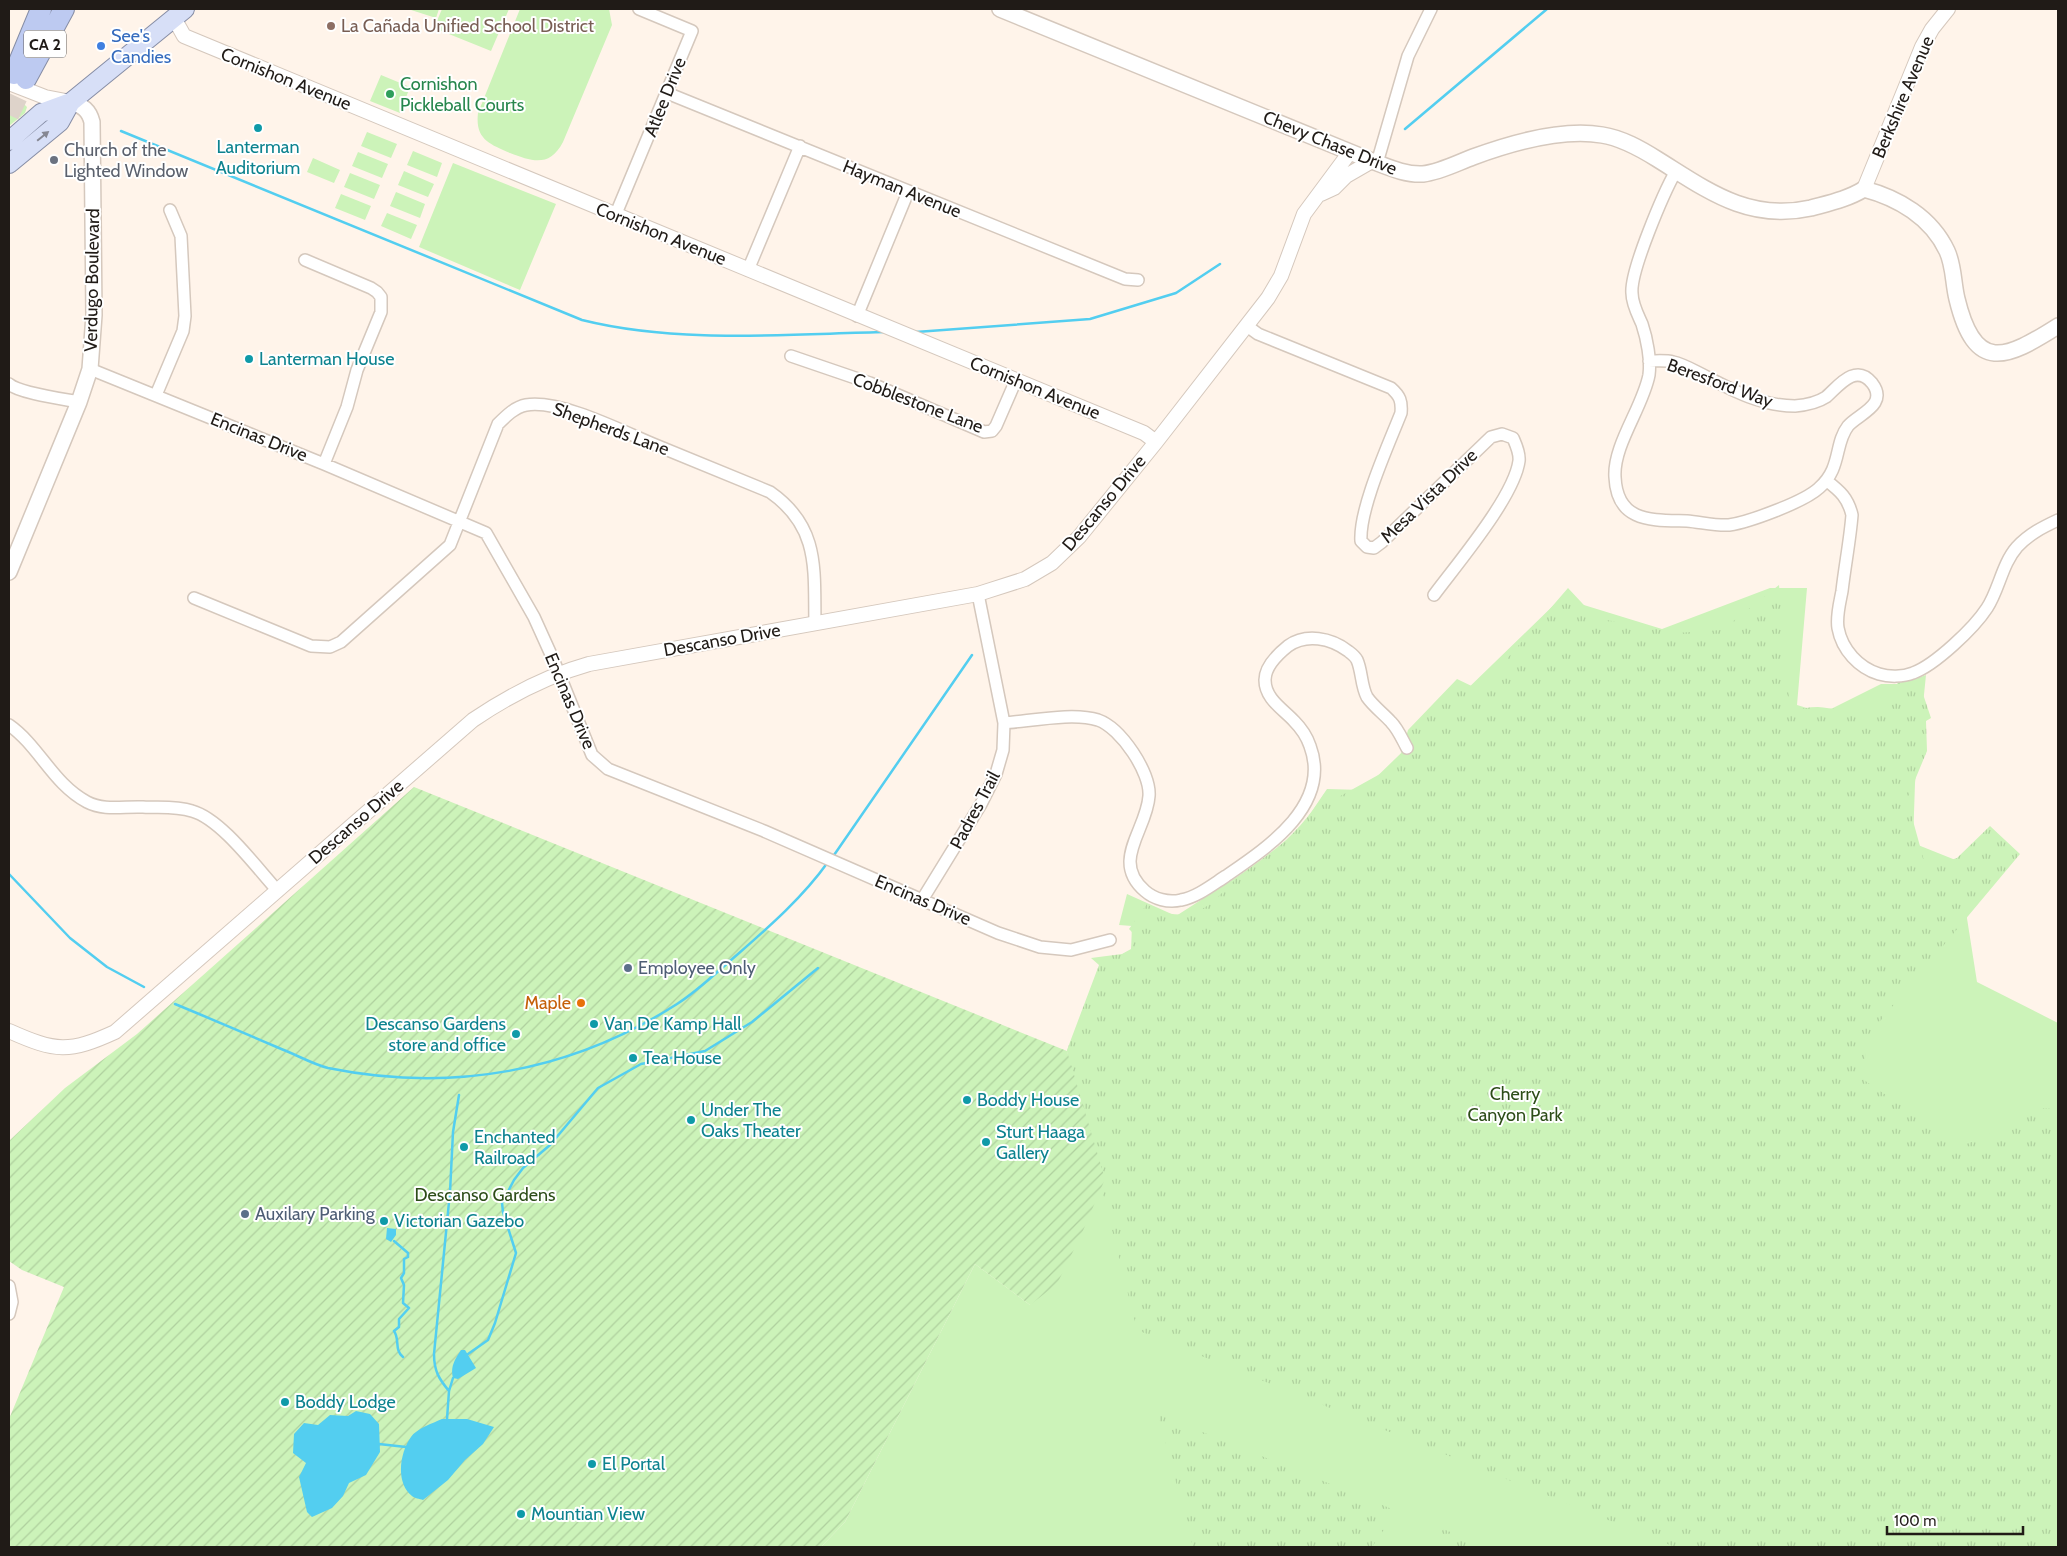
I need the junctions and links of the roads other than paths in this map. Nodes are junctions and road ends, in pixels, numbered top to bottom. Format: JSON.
{"nodes":[{"id":1,"x":41,"y":9,"type":"edge"},
{"id":2,"x":64,"y":9,"type":"edge"},
{"id":3,"x":640,"y":9,"type":"edge"},
{"id":4,"x":1000,"y":9,"type":"edge"},
{"id":5,"x":1431,"y":9,"type":"edge"},
{"id":6,"x":1946,"y":9,"type":"edge"},
{"id":7,"x":179,"y":13,"type":"edge"},
{"id":8,"x":16,"y":79,"type":"edge"},
{"id":9,"x":667,"y":93,"type":"junction"},
{"id":10,"x":71,"y":102,"type":"junction"},
{"id":11,"x":9,"y":141,"type":"edge"},
{"id":12,"x":800,"y":146,"type":"junction"},
{"id":13,"x":1350,"y":152,"type":"junction"},
{"id":14,"x":1374,"y":162,"type":"junction"},
{"id":15,"x":9,"y":164,"type":"edge"},
{"id":16,"x":1676,"y":171,"type":"junction"},
{"id":17,"x":1864,"y":189,"type":"junction"},
{"id":18,"x":908,"y":192,"type":"junction"},
{"id":19,"x":1320,"y":195,"type":"junction"},
{"id":20,"x":170,"y":210,"type":"dead end"},
{"id":21,"x":615,"y":216,"type":"junction"},
{"id":22,"x":305,"y":260,"type":"dead end"},
{"id":23,"x":748,"y":270,"type":"junction"},
{"id":24,"x":1138,"y":280,"type":"dead end"},
{"id":25,"x":857,"y":316,"type":"junction"},
{"id":26,"x":1247,"y":326,"type":"junction"},
{"id":27,"x":2058,"y":326,"type":"edge"},
{"id":28,"x":791,"y":356,"type":"dead end"},
{"id":29,"x":1650,"y":361,"type":"junction"},
{"id":30,"x":90,"y":369,"type":"junction"},
{"id":31,"x":1016,"y":380,"type":"junction"},
{"id":32,"x":9,"y":384,"type":"edge"},
{"id":33,"x":156,"y":395,"type":"junction"},
{"id":34,"x":79,"y":402,"type":"junction"},
{"id":35,"x":1156,"y":442,"type":"junction"},
{"id":36,"x":324,"y":464,"type":"junction"},
{"id":37,"x":1826,"y":481,"type":"junction"},
{"id":38,"x":2058,"y":520,"type":"edge"},
{"id":39,"x":460,"y":521,"type":"junction"},
{"id":40,"x":9,"y":572,"type":"edge"},
{"id":41,"x":978,"y":594,"type":"junction"},
{"id":42,"x":1434,"y":595,"type":"dead end"},
{"id":43,"x":194,"y":598,"type":"dead end"},
{"id":44,"x":815,"y":624,"type":"junction"},
{"id":45,"x":560,"y":672,"type":"junction"},
{"id":46,"x":1004,"y":723,"type":"junction"},
{"id":47,"x":9,"y":725,"type":"edge"},
{"id":48,"x":1407,"y":748,"type":"dead end"},
{"id":49,"x":277,"y":890,"type":"junction"},
{"id":50,"x":922,"y":900,"type":"junction"},
{"id":51,"x":1110,"y":940,"type":"dead end"},
{"id":52,"x":9,"y":1032,"type":"edge"},
{"id":53,"x":9,"y":1286,"type":"edge"},
{"id":54,"x":9,"y":1314,"type":"edge"}],
"edges":[{"from":1,"to":8,"type":"highway"},
{"from":2,"to":8,"type":"highway","number":"CA 2"},
{"from":3,"to":9,"type":"street","name":"Atlee Drive"},
{"from":4,"to":13,"type":"main road","name":"Chevy Chase Drive"},
{"from":5,"to":14,"type":"street"},
{"from":6,"to":17,"type":"street","name":"Berkshire Avenue"},
{"from":7,"to":10,"type":"main road"},
{"from":7,"to":21,"type":"street","name":"Cornishon Avenue"},
{"from":8,"to":10,"type":"street"},
{"from":9,"to":12,"type":"street","name":"Hayman Avenue"},
{"from":9,"to":21,"type":"street","name":"Atlee Drive"},
{"from":10,"to":11,"type":"main road"},
{"from":15,"to":10,"type":"main road","one_way":true},
{"from":10,"to":30,"type":"main road","name":"Verdugo Boulevard"},
{"from":12,"to":18,"type":"street","name":"Hayman Avenue"},
{"from":12,"to":23,"type":"street"},
{"from":13,"to":14,"type":"main road","name":"Chevy Chase Drive"},
{"from":13,"to":19,"type":"street","name":"Descanso Drive"},
{"from":14,"to":16,"type":"main road","name":"Chevy Chase Drive"},
{"from":14,"to":19,"type":"street"},
{"from":16,"to":17,"type":"main road","name":"Chevy Chase Drive"},
{"from":16,"to":29,"type":"street"},
{"from":17,"to":27,"type":"main road"},
{"from":18,"to":24,"type":"street","name":"Hayman Avenue"},
{"from":18,"to":25,"type":"street"},
{"from":19,"to":26,"type":"street","name":"Descanso Drive"},
{"from":20,"to":33,"type":"street"},
{"from":21,"to":23,"type":"street","name":"Cornishon Avenue"},
{"from":22,"to":36,"type":"street"},
{"from":23,"to":25,"type":"street","name":"Cornishon Avenue"},
{"from":25,"to":31,"type":"street","name":"Cornishon Avenue"},
{"from":26,"to":35,"type":"street","name":"Descanso Drive"},
{"from":26,"to":42,"type":"street","name":"Mesa Vista Drive"},
{"from":28,"to":31,"type":"street","name":"Cobblestone Lane"},
{"from":29,"to":37,"type":"street","name":"Beresford Way"},
{"from":29,"to":37,"type":"street"},
{"from":30,"to":33,"type":"street","name":"Encinas Drive"},
{"from":30,"to":34,"type":"main road","name":"Verdugo Boulevard"},
{"from":31,"to":35,"type":"street","name":"Cornishon Avenue"},
{"from":32,"to":34,"type":"street"},
{"from":33,"to":36,"type":"street","name":"Encinas Drive"},
{"from":34,"to":40,"type":"main road","name":"Verdugo Boulevard"},
{"from":35,"to":41,"type":"street","name":"Descanso Drive"},
{"from":36,"to":39,"type":"street","name":"Encinas Drive"},
{"from":37,"to":38,"type":"street"},
{"from":39,"to":43,"type":"street","name":"Shepherds Lane"},
{"from":39,"to":44,"type":"street","name":"Shepherds Lane"},
{"from":39,"to":45,"type":"street","name":"Encinas Drive"},
{"from":41,"to":44,"type":"street","name":"Descanso Drive"},
{"from":41,"to":46,"type":"street","name":"Padres Trail"},
{"from":44,"to":45,"type":"street","name":"Descanso Drive"},
{"from":45,"to":49,"type":"street","name":"Descanso Drive"},
{"from":45,"to":50,"type":"street","name":"Encinas Drive"},
{"from":46,"to":48,"type":"street"},
{"from":46,"to":50,"type":"street","name":"Padres Trail"},
{"from":47,"to":49,"type":"street"},
{"from":49,"to":52,"type":"street","name":"Descanso Drive"},
{"from":50,"to":51,"type":"street","name":"Encinas Drive"},
{"from":53,"to":54,"type":"street"}]}
